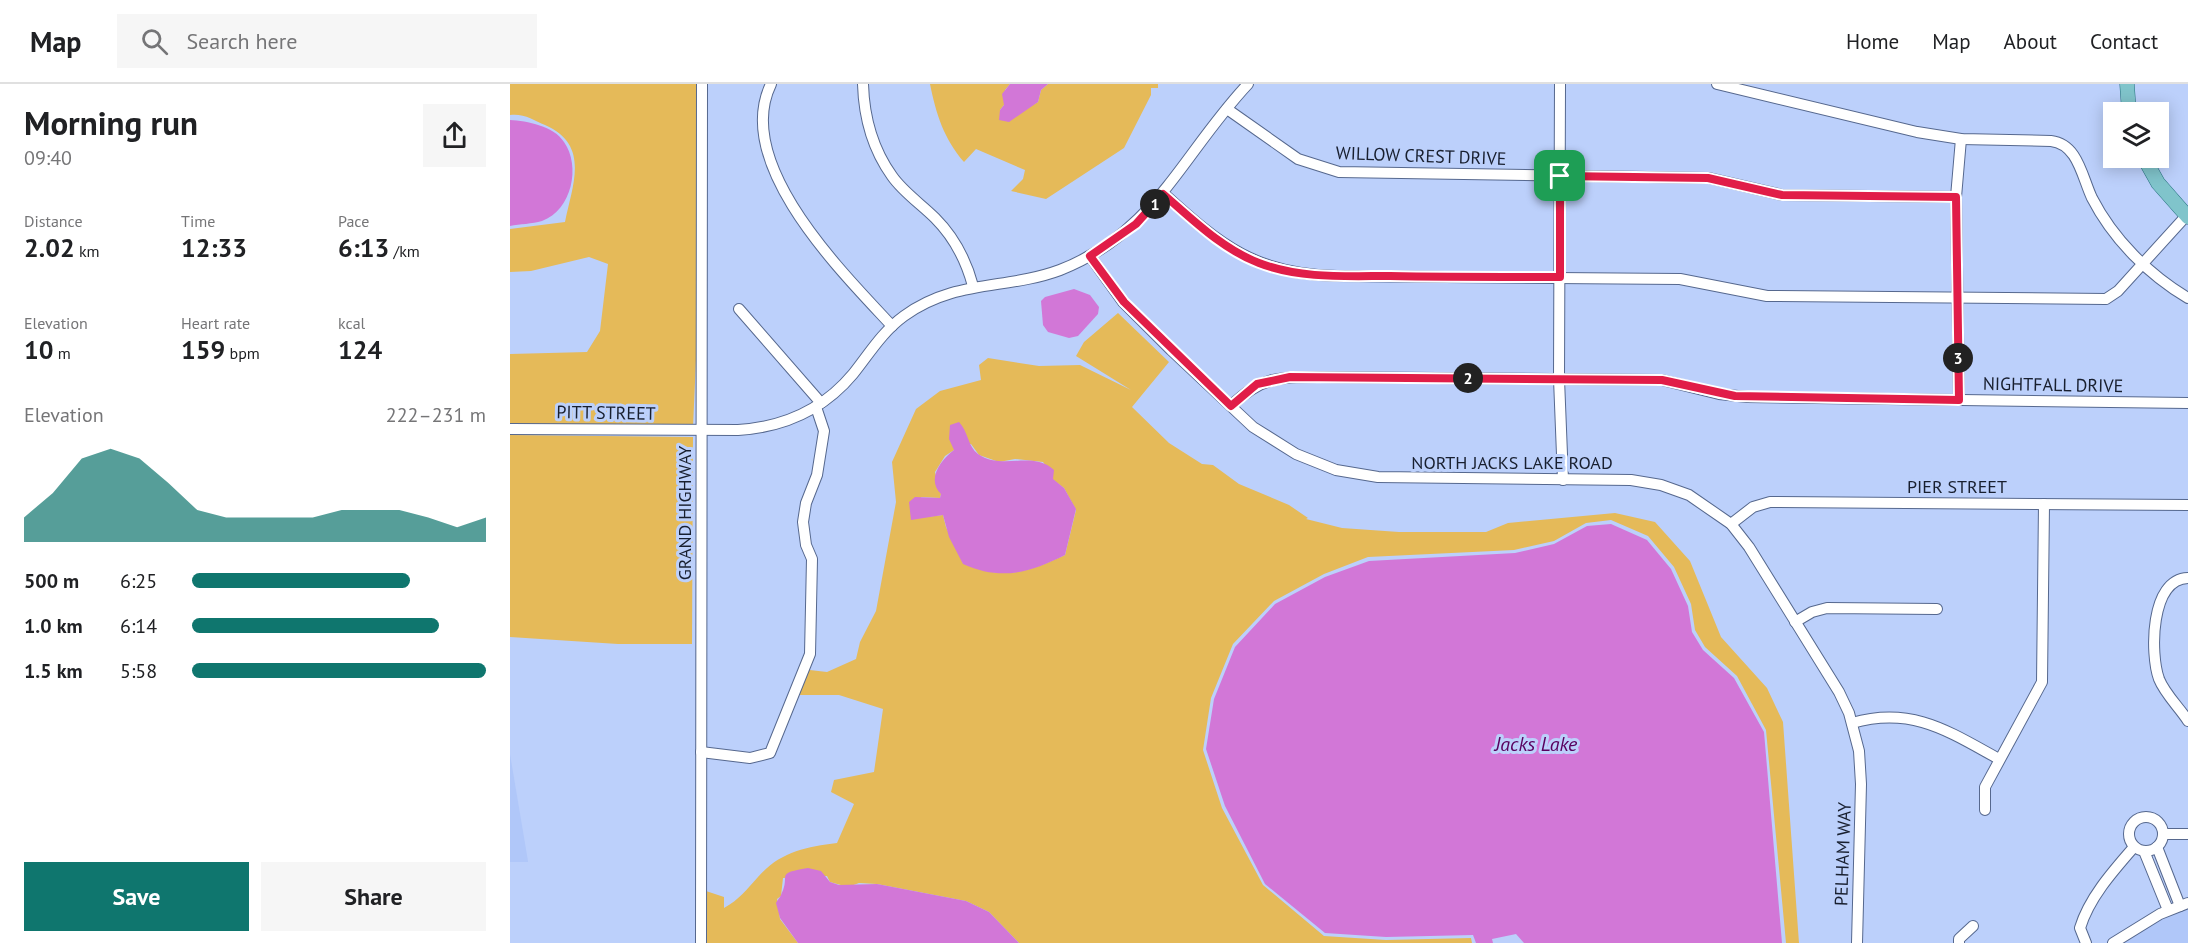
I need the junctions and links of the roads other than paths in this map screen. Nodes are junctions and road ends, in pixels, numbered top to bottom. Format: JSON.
{"nodes":[{"id":1,"x":702,"y":84,"type":"edge"},
{"id":2,"x":771,"y":84,"type":"edge"},
{"id":3,"x":862,"y":84,"type":"edge"},
{"id":4,"x":1248,"y":84,"type":"edge"},
{"id":5,"x":1560,"y":84,"type":"edge"},
{"id":6,"x":1717,"y":84,"type":"edge"},
{"id":7,"x":2127,"y":84,"type":"edge"},
{"id":8,"x":2128,"y":102,"type":"edge"},
{"id":9,"x":1227,"y":108,"type":"junction"},
{"id":10,"x":1961,"y":139,"type":"junction"},
{"id":11,"x":2150,"y":168,"type":"edge"},
{"id":12,"x":1560,"y":176,"type":"junction"},
{"id":13,"x":1163,"y":194,"type":"junction"},
{"id":14,"x":1956,"y":197,"type":"junction"},
{"id":15,"x":2187,"y":217,"type":"edge"},
{"id":16,"x":1090,"y":256,"type":"junction"},
{"id":17,"x":2143,"y":265,"type":"junction"},
{"id":18,"x":1560,"y":277,"type":"junction"},
{"id":19,"x":973,"y":286,"type":"junction"},
{"id":20,"x":1957,"y":298,"type":"junction"},
{"id":21,"x":2188,"y":298,"type":"edge"},
{"id":22,"x":739,"y":309,"type":"dead end"},
{"id":23,"x":892,"y":326,"type":"junction"},
{"id":24,"x":1559,"y":379,"type":"junction"},
{"id":25,"x":1959,"y":400,"type":"junction"},
{"id":26,"x":2188,"y":403,"type":"edge"},
{"id":27,"x":818,"y":405,"type":"junction"},
{"id":28,"x":1231,"y":406,"type":"junction"},
{"id":29,"x":510,"y":429,"type":"edge"},
{"id":30,"x":702,"y":431,"type":"junction"},
{"id":31,"x":1563,"y":480,"type":"junction"},
{"id":32,"x":2044,"y":504,"type":"junction"},
{"id":33,"x":2188,"y":505,"type":"edge"},
{"id":34,"x":1731,"y":524,"type":"junction"},
{"id":35,"x":2188,"y":578,"type":"edge"},
{"id":36,"x":1937,"y":609,"type":"dead end"},
{"id":37,"x":1795,"y":622,"type":"junction"},
{"id":38,"x":2188,"y":721,"type":"edge"},
{"id":39,"x":1852,"y":723,"type":"junction"},
{"id":40,"x":701,"y":752,"type":"junction"},
{"id":41,"x":1999,"y":759,"type":"junction"},
{"id":42,"x":1860,"y":766,"type":"joint"},
{"id":43,"x":1985,"y":810,"type":"dead end"},
{"id":44,"x":2163,"y":834,"type":"junction"},
{"id":45,"x":2188,"y":834,"type":"edge"},
{"id":46,"x":2157,"y":847,"type":"junction"},
{"id":47,"x":2139,"y":849,"type":"junction"},
{"id":48,"x":2166,"y":871,"type":"junction"},
{"id":49,"x":2154,"y":876,"type":"junction"},
{"id":50,"x":2184,"y":904,"type":"edge"},
{"id":51,"x":2168,"y":910,"type":"junction"},
{"id":52,"x":1973,"y":926,"type":"dead end"},
{"id":53,"x":701,"y":943,"type":"edge"},
{"id":54,"x":1857,"y":943,"type":"edge"},
{"id":55,"x":1959,"y":943,"type":"edge"},
{"id":56,"x":2086,"y":943,"type":"edge"},
{"id":57,"x":2113,"y":943,"type":"edge"}],
"edges":[{"from":1,"to":30,"type":"street","name":"GRAND HIGHWAY"},
{"from":2,"to":23,"type":"street"},
{"from":3,"to":19,"type":"street"},
{"from":4,"to":9,"type":"street"},
{"from":5,"to":12,"type":"street"},
{"from":6,"to":10,"type":"street"},
{"from":7,"to":8,"type":"main road"},
{"from":9,"to":12,"type":"street","name":"WILLOW CREST DRIVE"},
{"from":9,"to":13,"type":"street"},
{"from":10,"to":14,"type":"street"},
{"from":10,"to":17,"type":"street"},
{"from":11,"to":15,"type":"main road"},
{"from":12,"to":14,"type":"street","name":"WILLOW CREST DRIVE"},
{"from":12,"to":18,"type":"street"},
{"from":13,"to":16,"type":"street"},
{"from":13,"to":18,"type":"street"},
{"from":14,"to":20,"type":"street"},
{"from":15,"to":17,"type":"street"},
{"from":16,"to":19,"type":"street"},
{"from":16,"to":28,"type":"street","name":"NORTH JACKS LAKE ROAD"},
{"from":17,"to":20,"type":"street"},
{"from":17,"to":21,"type":"street"},
{"from":18,"to":20,"type":"street"},
{"from":18,"to":24,"type":"street"},
{"from":19,"to":23,"type":"street"},
{"from":20,"to":25,"type":"street"},
{"from":22,"to":27,"type":"street"},
{"from":23,"to":27,"type":"street"},
{"from":24,"to":25,"type":"street","name":"NIGHTFALL DRIVE"},
{"from":24,"to":28,"type":"street","name":"NIGHTFALL DRIVE"},
{"from":24,"to":31,"type":"street"},
{"from":25,"to":26,"type":"street","name":"NIGHTFALL DRIVE"},
{"from":27,"to":30,"type":"street"},
{"from":27,"to":40,"type":"street"},
{"from":28,"to":31,"type":"street","name":"NORTH JACKS LAKE ROAD"},
{"from":29,"to":30,"type":"street","name":"PITT STREET"},
{"from":30,"to":40,"type":"street","name":"GRAND HIGHWAY"},
{"from":31,"to":34,"type":"street","name":"NORTH JACKS LAKE ROAD"},
{"from":32,"to":33,"type":"street","name":"PIER STREET"},
{"from":32,"to":34,"type":"street","name":"PIER STREET"},
{"from":32,"to":41,"type":"street"},
{"from":34,"to":37,"type":"street","name":"NORTH JACKS LAKE ROAD"},
{"from":35,"to":38,"type":"street"},
{"from":36,"to":37,"type":"street"},
{"from":37,"to":39,"type":"street","name":"NORTH JACKS LAKE ROAD"},
{"from":39,"to":41,"type":"street"},
{"from":39,"to":42,"type":"street","name":"NORTH JACKS LAKE ROAD"},
{"from":40,"to":53,"type":"street","name":"GRAND HIGHWAY"},
{"from":41,"to":43,"type":"street"},
{"from":42,"to":54,"type":"street","name":"PELHAM WAY"},
{"from":44,"to":45,"type":"street"},
{"from":44,"to":46,"type":"street"},
{"from":44,"to":47,"type":"street"},
{"from":46,"to":47,"type":"street"},
{"from":46,"to":48,"type":"street"},
{"from":47,"to":49,"type":"street"},
{"from":47,"to":56,"type":"street"},
{"from":48,"to":49,"type":"street"},
{"from":48,"to":50,"type":"street"},
{"from":49,"to":51,"type":"street"},
{"from":50,"to":51,"type":"street"},
{"from":51,"to":57,"type":"street"},
{"from":52,"to":55,"type":"street"}]}
